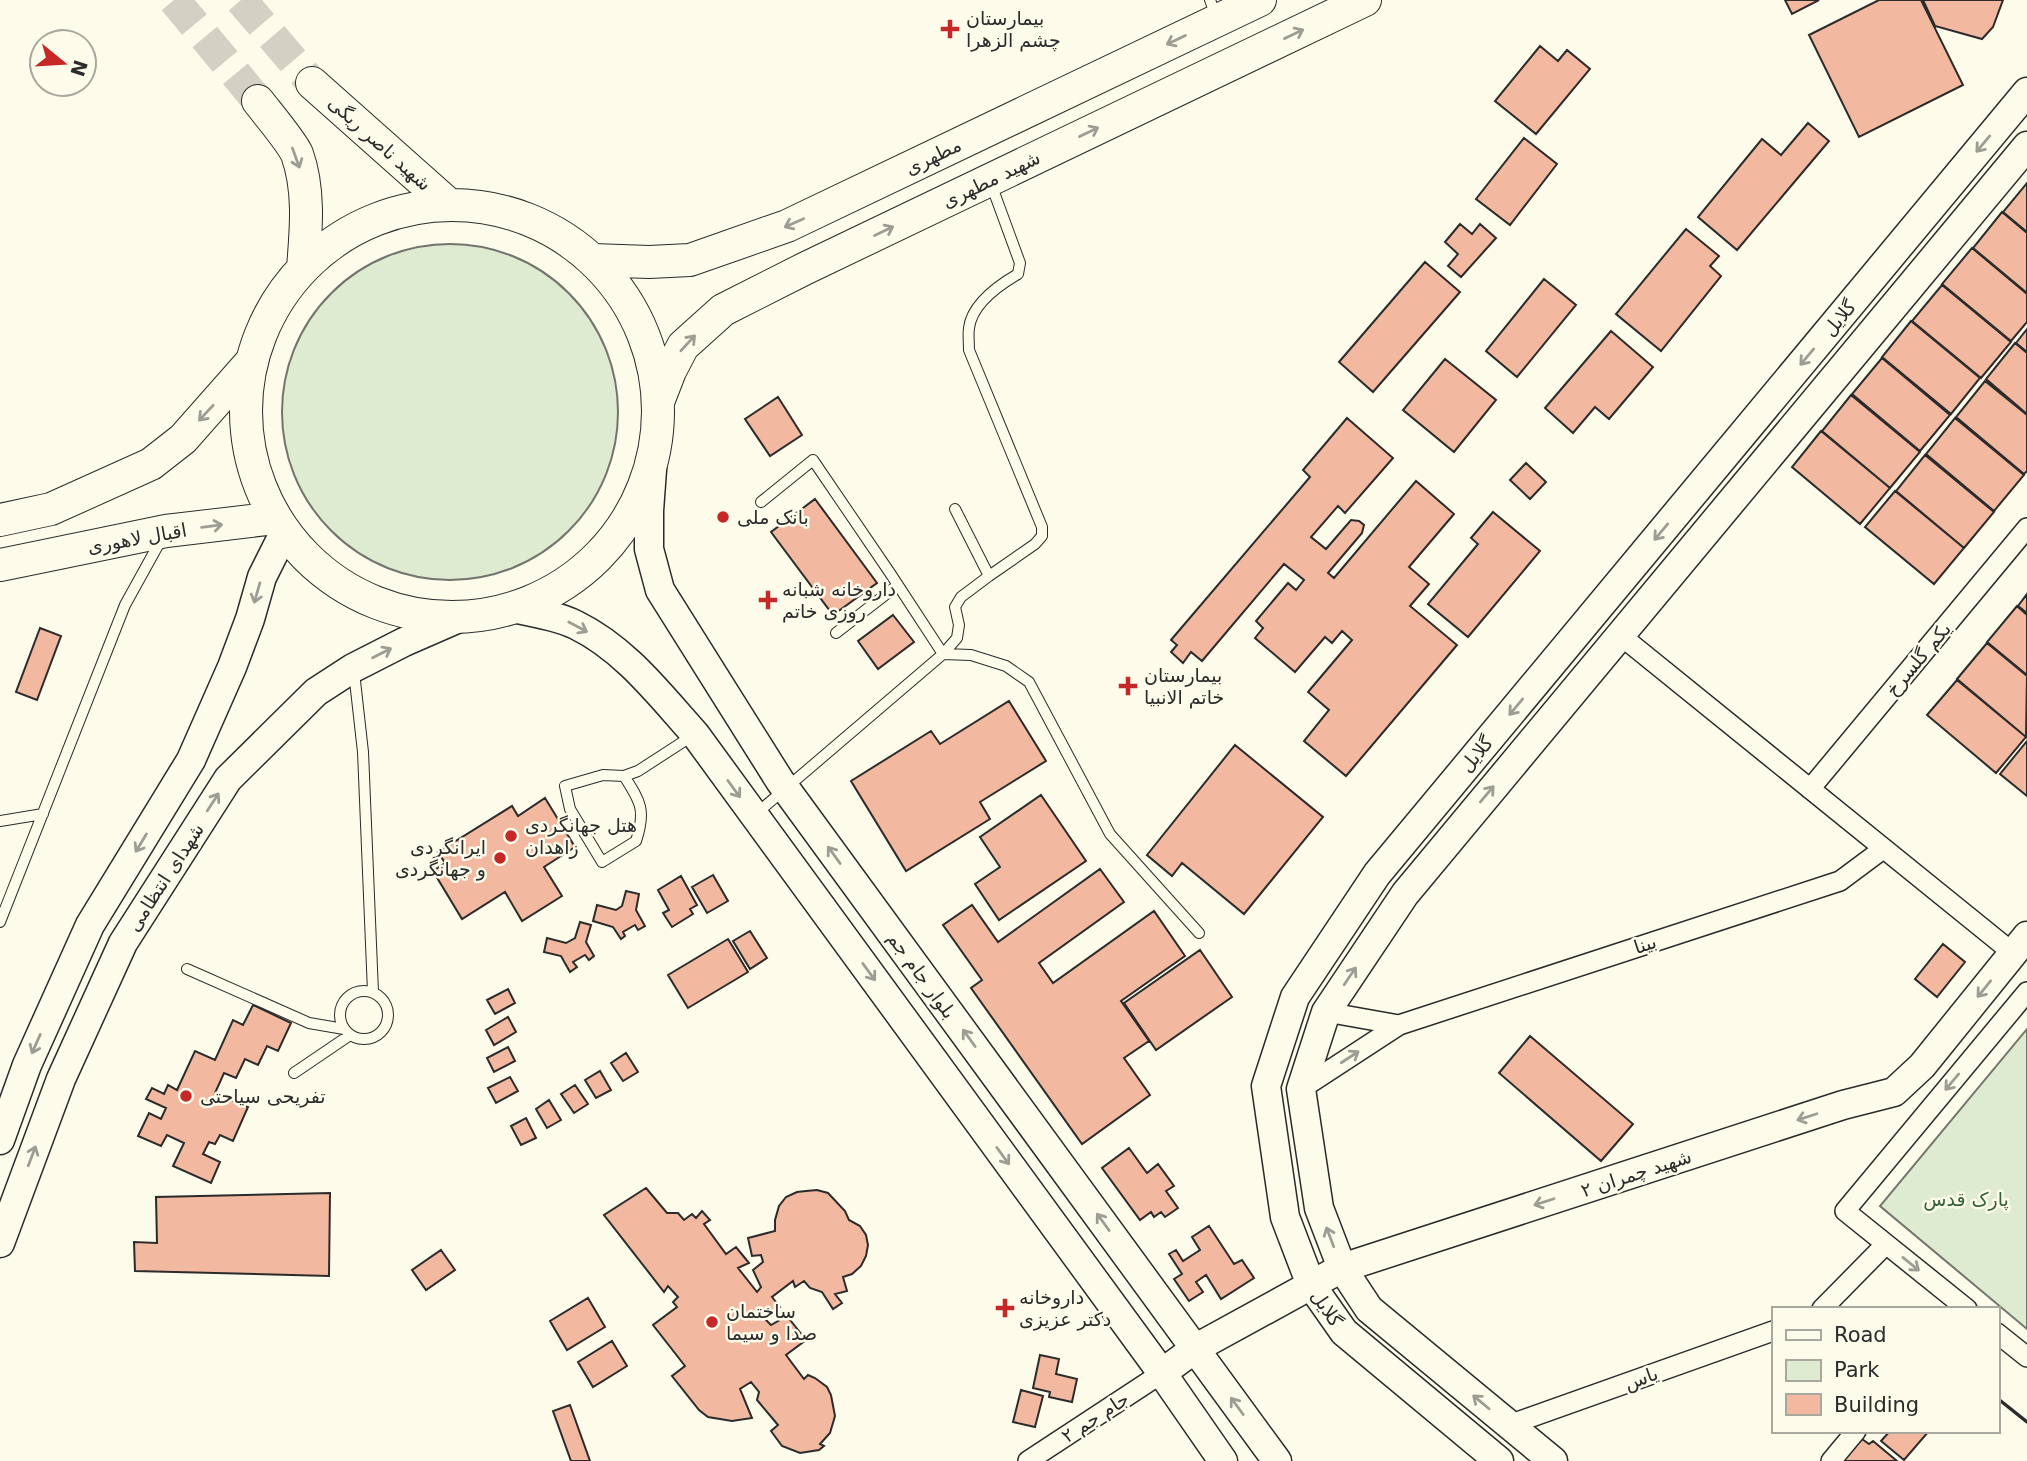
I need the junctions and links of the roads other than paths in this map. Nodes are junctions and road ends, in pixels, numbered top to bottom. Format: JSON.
{"nodes":[{"id":1,"x":1260,"y":0,"type":"edge"},
{"id":2,"x":1365,"y":0,"type":"edge"},
{"id":3,"x":1214,"y":10,"type":"edge"},
{"id":4,"x":312,"y":83,"type":"tunnel mouth"},
{"id":5,"x":2027,"y":92,"type":"edge"},
{"id":6,"x":258,"y":101,"type":"tunnel mouth"},
{"id":7,"x":2027,"y":146,"type":"edge"},
{"id":8,"x":990,"y":180,"type":"junction"},
{"id":9,"x":447,"y":203,"type":"junction"},
{"id":10,"x":593,"y":260,"type":"junction"},
{"id":11,"x":303,"y":268,"type":"junction"},
{"id":12,"x":251,"y":362,"type":"junction"},
{"id":13,"x":658,"y":403,"type":"junction"},
{"id":14,"x":653,"y":456,"type":"junction"},
{"id":15,"x":761,"y":502,"type":"dead end"},
{"id":16,"x":955,"y":509,"type":"dead end"},
{"id":17,"x":0,"y":520,"type":"edge"},
{"id":18,"x":280,"y":525,"type":"junction"},
{"id":19,"x":2027,"y":528,"type":"edge"},
{"id":20,"x":166,"y":531,"type":"junction"},
{"id":21,"x":0,"y":565,"type":"edge"},
{"id":22,"x":989,"y":576,"type":"junction"},
{"id":23,"x":898,"y":585,"type":"junction"},
{"id":24,"x":513,"y":608,"type":"junction"},
{"id":25,"x":459,"y":618,"type":"junction"},
{"id":26,"x":836,"y":632,"type":"dead end"},
{"id":27,"x":1620,"y":635,"type":"junction"},
{"id":28,"x":943,"y":654,"type":"junction"},
{"id":29,"x":353,"y":668,"type":"junction"},
{"id":30,"x":695,"y":734,"type":"junction"},
{"id":31,"x":624,"y":776,"type":"junction"},
{"id":32,"x":786,"y":789,"type":"junction"},
{"id":33,"x":1810,"y":789,"type":"junction"},
{"id":34,"x":43,"y":814,"type":"junction"},
{"id":35,"x":754,"y":815,"type":"junction"},
{"id":36,"x":0,"y":821,"type":"edge"},
{"id":37,"x":1883,"y":849,"type":"junction"},
{"id":38,"x":0,"y":922,"type":"edge"},
{"id":39,"x":1199,"y":933,"type":"dead end"},
{"id":40,"x":2020,"y":945,"type":"edge"},
{"id":41,"x":187,"y":969,"type":"dead end"},
{"id":42,"x":373,"y":992,"type":"junction"},
{"id":43,"x":2027,"y":992,"type":"edge"},
{"id":44,"x":1326,"y":1012,"type":"junction"},
{"id":45,"x":1399,"y":1025,"type":"junction"},
{"id":46,"x":347,"y":1032,"type":"junction"},
{"id":47,"x":294,"y":1073,"type":"dead end"},
{"id":48,"x":1301,"y":1089,"type":"junction"},
{"id":49,"x":0,"y":1140,"type":"edge"},
{"id":50,"x":9,"y":1187,"type":"edge"},
{"id":51,"x":0,"y":1243,"type":"edge"},
{"id":52,"x":1886,"y":1244,"type":"junction"},
{"id":53,"x":1342,"y":1268,"type":"junction"},
{"id":54,"x":1311,"y":1285,"type":"junction"},
{"id":55,"x":1824,"y":1307,"type":"edge"},
{"id":56,"x":1962,"y":1307,"type":"edge"},
{"id":57,"x":1772,"y":1331,"type":"edge"},
{"id":58,"x":1999,"y":1335,"type":"edge"},
{"id":59,"x":1196,"y":1348,"type":"junction"},
{"id":60,"x":2027,"y":1357,"type":"edge"},
{"id":61,"x":1162,"y":1373,"type":"junction"},
{"id":62,"x":1509,"y":1425,"type":"junction"},
{"id":63,"x":1854,"y":1433,"type":"edge"},
{"id":64,"x":1027,"y":1461,"type":"edge"},
{"id":65,"x":1223,"y":1461,"type":"edge"},
{"id":66,"x":1277,"y":1461,"type":"edge"},
{"id":67,"x":1499,"y":1461,"type":"edge"},
{"id":68,"x":1553,"y":1461,"type":"edge"},
{"id":69,"x":1831,"y":1461,"type":"edge"}],
"edges":[{"from":1,"to":3,"type":"main road","name":"مطهری"},
{"from":8,"to":2,"type":"main road","name":"شهید مطهری","one_way":true},
{"from":3,"to":10,"type":"main road","name":"مطهری","one_way":true},
{"from":4,"to":9,"type":"main road","name":"شهید ناصر ریگی"},
{"from":5,"to":54,"type":"street","name":"گلایل","one_way":true},
{"from":6,"to":11,"type":"main road","one_way":true},
{"from":7,"to":27,"type":"street","name":"گلایل"},
{"from":13,"to":8,"type":"main road","name":"شهید مطهری","one_way":true},
{"from":8,"to":22,"type":"lane"},
{"from":9,"to":10,"type":"main road"},
{"from":9,"to":11,"type":"main road"},
{"from":10,"to":13,"type":"main road"},
{"from":11,"to":12,"type":"main road"},
{"from":12,"to":17,"type":"main road","one_way":true},
{"from":12,"to":18,"type":"main road"},
{"from":13,"to":14,"type":"main road"},
{"from":14,"to":24,"type":"main road"},
{"from":14,"to":32,"type":"street","name":"بلوار جام جم"},
{"from":15,"to":23,"type":"lane"},
{"from":16,"to":22,"type":"lane"},
{"from":20,"to":18,"type":"main road","name":"اقبال لاهوری","one_way":true},
{"from":18,"to":25,"type":"main road"},
{"from":18,"to":49,"type":"street","name":"شهدای انتظامی","one_way":true},
{"from":19,"to":33,"type":"street","name":"یکم گلسرخ"},
{"from":20,"to":21,"type":"main road","name":"اقبال لاهوری"},
{"from":20,"to":34,"type":"lane"},
{"from":22,"to":28,"type":"lane"},
{"from":23,"to":26,"type":"lane"},
{"from":23,"to":28,"type":"lane"},
{"from":24,"to":25,"type":"main road"},
{"from":24,"to":30,"type":"street","one_way":true},
{"from":29,"to":25,"type":"street","name":"شهدای انتظامی","one_way":true},
{"from":27,"to":33,"type":"street"},
{"from":44,"to":27,"type":"street","name":"گلایل","one_way":true},
{"from":28,"to":32,"type":"lane"},
{"from":28,"to":39,"type":"lane"},
{"from":29,"to":42,"type":"lane"},
{"from":50,"to":29,"type":"street","name":"شهدای انتظامی","one_way":true},
{"from":30,"to":31,"type":"lane"},
{"from":30,"to":35,"type":"street","one_way":true},
{"from":31,"to":31,"type":"lane"},
{"from":32,"to":35,"type":"lane"},
{"from":59,"to":32,"type":"street","name":"بلوار جام جم","one_way":true},
{"from":33,"to":37,"type":"street"},
{"from":34,"to":36,"type":"lane"},
{"from":34,"to":38,"type":"lane"},
{"from":35,"to":61,"type":"street","one_way":true},
{"from":37,"to":40,"type":"street"},
{"from":37,"to":45,"type":"street","name":"بینا"},
{"from":40,"to":53,"type":"street","name":"شهید چمران ۲","one_way":true},
{"from":41,"to":46,"type":"lane"},
{"from":42,"to":46,"type":"lane"},
{"from":42,"to":46,"type":"lane"},
{"from":43,"to":52,"type":"street","one_way":true},
{"from":44,"to":45,"type":"street"},
{"from":44,"to":48,"type":"street","name":"گلایل"},
{"from":48,"to":45,"type":"street","one_way":true},
{"from":46,"to":47,"type":"lane"},
{"from":53,"to":48,"type":"street","name":"گلایل","one_way":true},
{"from":50,"to":51,"type":"street","name":"شهدای انتظامی"},
{"from":52,"to":55,"type":"street"},
{"from":52,"to":56,"type":"street","one_way":true},
{"from":53,"to":54,"type":"street","name":"شهید چمران ۲"},
{"from":62,"to":53,"type":"street","name":"گلایل","one_way":true},
{"from":54,"to":59,"type":"street","name":"شهید چمران ۲"},
{"from":54,"to":67,"type":"street","name":"گلایل"},
{"from":57,"to":62,"type":"street","name":"یاس"},
{"from":58,"to":60,"type":"street"},
{"from":59,"to":61,"type":"street","name":"شهید چمران ۲"},
{"from":66,"to":59,"type":"street","name":"بلوار جام جم","one_way":true},
{"from":61,"to":64,"type":"street","name":"جام جم ۲"},
{"from":61,"to":65,"type":"street"},
{"from":62,"to":68,"type":"street","name":"گلایل"},
{"from":63,"to":69,"type":"street"}]}
